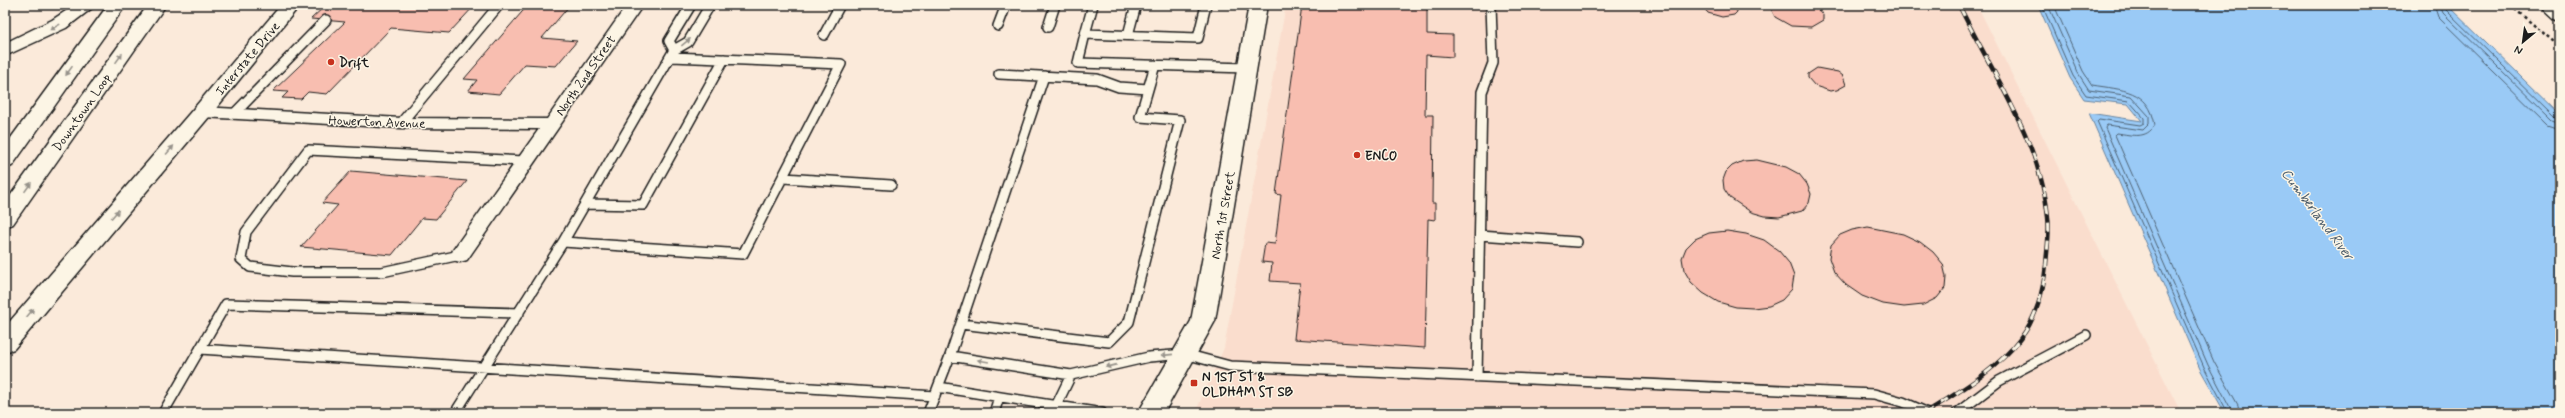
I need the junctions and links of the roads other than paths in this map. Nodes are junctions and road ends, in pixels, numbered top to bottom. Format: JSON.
{"nodes":[{"id":1,"x":87,"y":5,"type":"edge"},
{"id":2,"x":116,"y":5,"type":"edge"},
{"id":3,"x":157,"y":5,"type":"edge"},
{"id":4,"x":291,"y":5,"type":"edge"},
{"id":5,"x":499,"y":5,"type":"edge"},
{"id":6,"x":635,"y":5,"type":"edge"},
{"id":7,"x":691,"y":5,"type":"edge"},
{"id":8,"x":710,"y":5,"type":"edge"},
{"id":9,"x":840,"y":5,"type":"edge"},
{"id":10,"x":1006,"y":5,"type":"edge"},
{"id":11,"x":1055,"y":5,"type":"edge"},
{"id":12,"x":1094,"y":5,"type":"edge"},
{"id":13,"x":1136,"y":5,"type":"edge"},
{"id":14,"x":1206,"y":5,"type":"edge"},
{"id":15,"x":1258,"y":5,"type":"edge"},
{"id":16,"x":1491,"y":5,"type":"edge"},
{"id":17,"x":2548,"y":5,"type":"edge"},
{"id":18,"x":2560,"y":16,"type":"edge"},
{"id":19,"x":326,"y":20,"type":"dead end"},
{"id":20,"x":998,"y":26,"type":"dead end"},
{"id":21,"x":1048,"y":27,"type":"dead end"},
{"id":22,"x":1085,"y":34,"type":"junction"},
{"id":23,"x":824,"y":35,"type":"dead end"},
{"id":24,"x":1128,"y":35,"type":"junction"},
{"id":25,"x":5,"y":50,"type":"edge"},
{"id":26,"x":673,"y":53,"type":"junction"},
{"id":27,"x":724,"y":59,"type":"junction"},
{"id":28,"x":1154,"y":65,"type":"junction"},
{"id":29,"x":1247,"y":68,"type":"junction"},
{"id":30,"x":999,"y":74,"type":"dead end"},
{"id":31,"x":1044,"y":76,"type":"junction"},
{"id":32,"x":1148,"y":89,"type":"junction"},
{"id":33,"x":202,"y":112,"type":"junction"},
{"id":34,"x":234,"y":114,"type":"junction"},
{"id":35,"x":401,"y":123,"type":"junction"},
{"id":36,"x":551,"y":124,"type":"junction"},
{"id":37,"x":5,"y":161,"type":"edge"},
{"id":38,"x":525,"y":161,"type":"junction"},
{"id":39,"x":784,"y":178,"type":"junction"},
{"id":40,"x":891,"y":185,"type":"dead end"},
{"id":41,"x":586,"y":204,"type":"junction"},
{"id":42,"x":5,"y":219,"type":"edge"},
{"id":43,"x":1480,"y":235,"type":"junction"},
{"id":44,"x":563,"y":242,"type":"junction"},
{"id":45,"x":1578,"y":242,"type":"dead end"},
{"id":46,"x":460,"y":255,"type":"joint"},
{"id":47,"x":519,"y":313,"type":"junction"},
{"id":48,"x":961,"y":324,"type":"junction"},
{"id":49,"x":2086,"y":335,"type":"dead end"},
{"id":50,"x":5,"y":343,"type":"edge"},
{"id":51,"x":200,"y":349,"type":"junction"},
{"id":52,"x":1185,"y":354,"type":"junction"},
{"id":53,"x":950,"y":356,"type":"junction"},
{"id":54,"x":484,"y":367,"type":"junction"},
{"id":55,"x":1071,"y":375,"type":"junction"},
{"id":56,"x":1477,"y":377,"type":"junction"},
{"id":57,"x":936,"y":391,"type":"junction"},
{"id":58,"x":999,"y":397,"type":"junction"},
{"id":59,"x":1057,"y":404,"type":"junction"},
{"id":60,"x":163,"y":413,"type":"edge"},
{"id":61,"x":455,"y":413,"type":"edge"},
{"id":62,"x":928,"y":413,"type":"edge"},
{"id":63,"x":994,"y":413,"type":"edge"},
{"id":64,"x":1102,"y":413,"type":"edge"},
{"id":65,"x":1151,"y":413,"type":"edge"},
{"id":66,"x":1928,"y":413,"type":"edge"},
{"id":67,"x":1957,"y":413,"type":"edge"}],
"edges":[{"from":1,"to":25,"type":"main road","one_way":true},
{"from":2,"to":37,"type":"main road","one_way":true},
{"from":42,"to":3,"type":"main road","name":"Downtown Loop","one_way":true},
{"from":4,"to":33,"type":"main road","name":"Interstate Drive"},
{"from":5,"to":35,"type":"lane"},
{"from":6,"to":36,"type":"street","name":"North 2nd Street"},
{"from":7,"to":26,"type":"lane"},
{"from":26,"to":8,"type":"lane","one_way":true},
{"from":9,"to":23,"type":"lane"},
{"from":10,"to":20,"type":"lane"},
{"from":11,"to":21,"type":"lane"},
{"from":12,"to":22,"type":"lane"},
{"from":13,"to":24,"type":"lane"},
{"from":14,"to":24,"type":"lane"},
{"from":15,"to":29,"type":"main road","name":"North 1st Street"},
{"from":16,"to":43,"type":"lane"},
{"from":17,"to":18,"type":"street"},
{"from":19,"to":34,"type":"lane"},
{"from":22,"to":24,"type":"lane"},
{"from":22,"to":28,"type":"lane"},
{"from":26,"to":27,"type":"lane"},
{"from":26,"to":41,"type":"lane"},
{"from":27,"to":39,"type":"lane"},
{"from":27,"to":41,"type":"lane"},
{"from":28,"to":29,"type":"lane"},
{"from":28,"to":32,"type":"lane"},
{"from":29,"to":52,"type":"main road","name":"North 1st Street"},
{"from":30,"to":31,"type":"lane"},
{"from":31,"to":32,"type":"lane"},
{"from":31,"to":48,"type":"lane"},
{"from":32,"to":48,"type":"lane"},
{"from":33,"to":34,"type":"street","name":"Howerton Avenue"},
{"from":50,"to":33,"type":"main road","name":"Interstate Drive","one_way":true},
{"from":34,"to":35,"type":"street","name":"Howerton Avenue"},
{"from":35,"to":36,"type":"street","name":"Howerton Avenue"},
{"from":36,"to":38,"type":"street","name":"North 2nd Street"},
{"from":38,"to":46,"type":"street","name":"North 2nd Street"},
{"from":38,"to":46,"type":"lane"},
{"from":39,"to":40,"type":"lane"},
{"from":39,"to":44,"type":"lane"},
{"from":41,"to":44,"type":"lane"},
{"from":43,"to":45,"type":"lane"},
{"from":43,"to":56,"type":"lane"},
{"from":44,"to":47,"type":"lane"},
{"from":47,"to":51,"type":"lane"},
{"from":47,"to":54,"type":"lane"},
{"from":48,"to":53,"type":"lane"},
{"from":49,"to":67,"type":"lane"},
{"from":51,"to":54,"type":"lane"},
{"from":51,"to":60,"type":"lane"},
{"from":52,"to":55,"type":"lane","one_way":true},
{"from":52,"to":56,"type":"lane"},
{"from":52,"to":65,"type":"main road","name":"North 1st Street"},
{"from":55,"to":53,"type":"lane","one_way":true},
{"from":53,"to":57,"type":"lane"},
{"from":54,"to":57,"type":"lane"},
{"from":54,"to":61,"type":"lane"},
{"from":55,"to":59,"type":"lane"},
{"from":56,"to":66,"type":"lane"},
{"from":57,"to":58,"type":"lane"},
{"from":57,"to":62,"type":"lane"},
{"from":58,"to":59,"type":"lane"},
{"from":58,"to":63,"type":"lane"},
{"from":59,"to":64,"type":"lane"}]}
